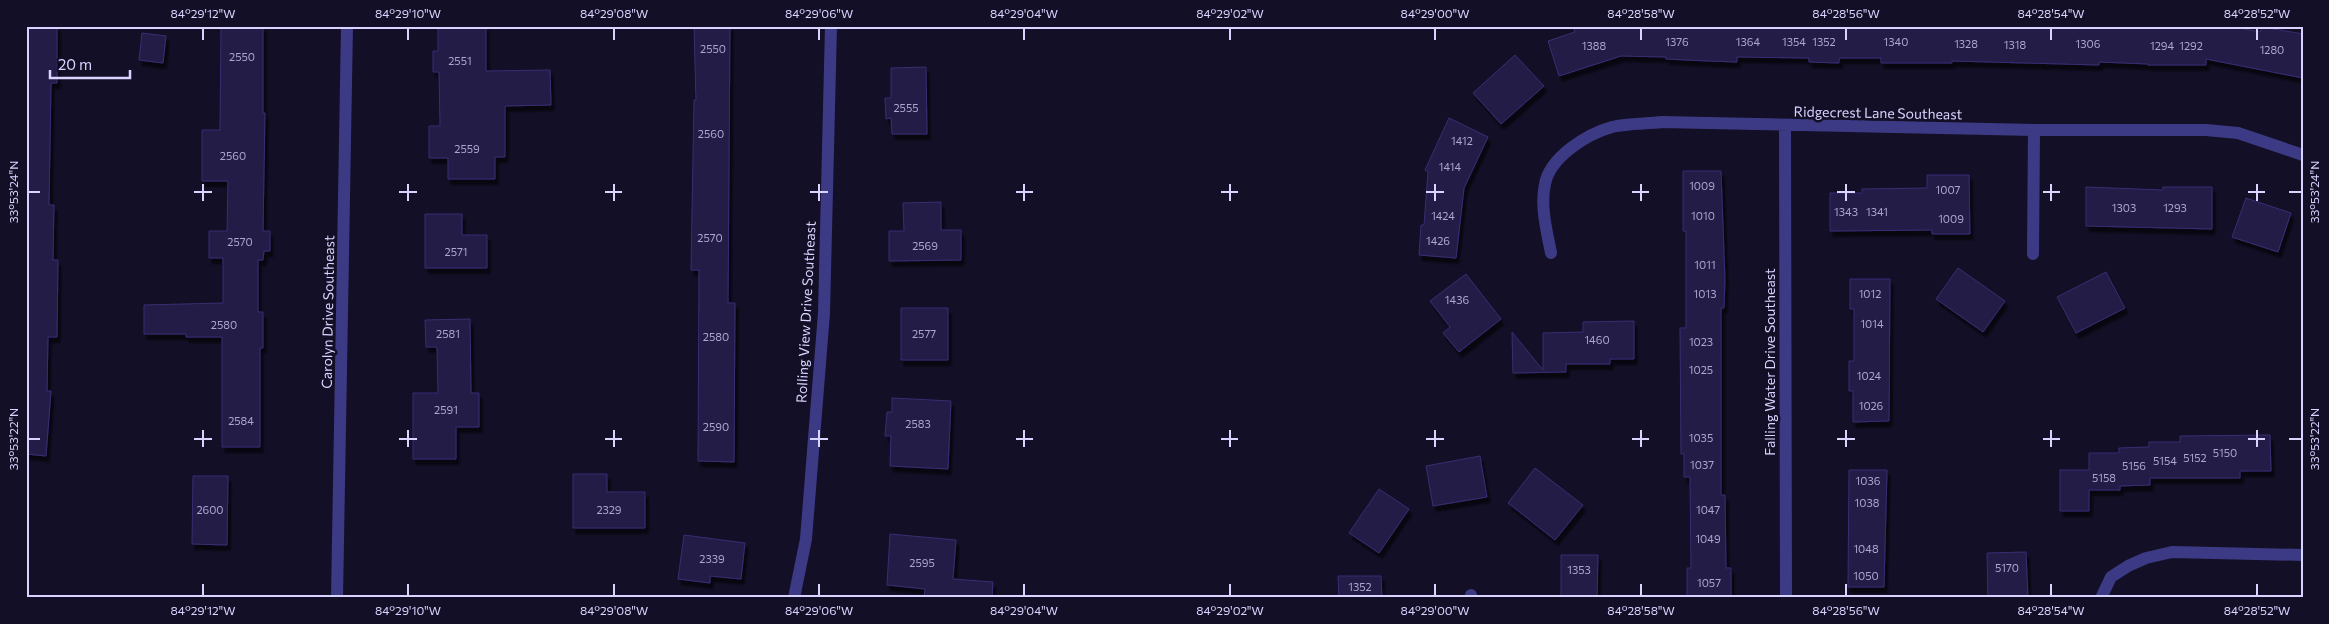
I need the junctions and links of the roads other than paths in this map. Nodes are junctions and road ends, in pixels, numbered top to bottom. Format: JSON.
{"nodes":[{"id":1,"x":347,"y":26,"type":"edge"},
{"id":2,"x":831,"y":26,"type":"edge"},
{"id":3,"x":1785,"y":126,"type":"junction"},
{"id":4,"x":2034,"y":130,"type":"junction"},
{"id":5,"x":2303,"y":154,"type":"edge"},
{"id":6,"x":1551,"y":253,"type":"dead end"},
{"id":7,"x":2033,"y":254,"type":"dead end"},
{"id":8,"x":2303,"y":555,"type":"edge"},
{"id":9,"x":338,"y":598,"type":"edge"},
{"id":10,"x":794,"y":598,"type":"edge"},
{"id":11,"x":1786,"y":598,"type":"edge"},
{"id":12,"x":2100,"y":598,"type":"edge"}],
"edges":[{"from":1,"to":9,"type":"street","name":"Carolyn Drive Southeast"},
{"from":2,"to":10,"type":"street","name":"Rolling View Drive Southeast"},
{"from":3,"to":4,"type":"street","name":"Ridgecrest Lane Southeast"},
{"from":3,"to":6,"type":"street","name":"Ridgecrest Lane Southeast"},
{"from":3,"to":11,"type":"street","name":"Falling Water Drive Southeast"},
{"from":4,"to":5,"type":"street","name":"Ridgecrest Lane Southeast"},
{"from":4,"to":7,"type":"street"},
{"from":8,"to":12,"type":"street"}]}
